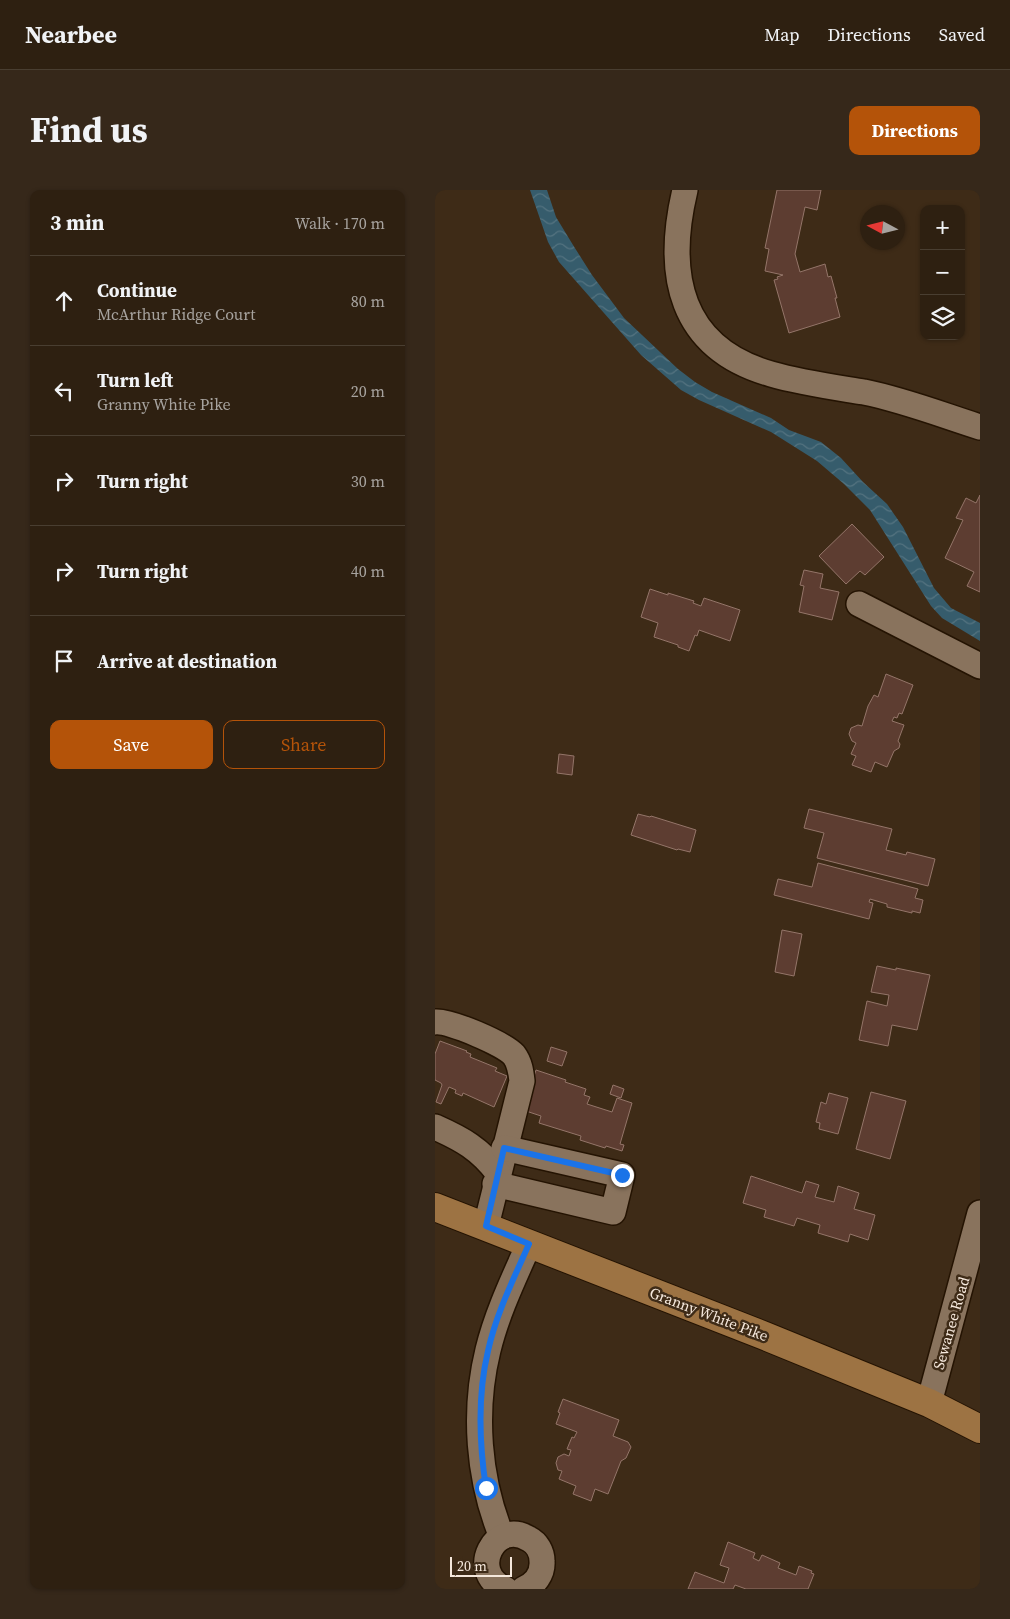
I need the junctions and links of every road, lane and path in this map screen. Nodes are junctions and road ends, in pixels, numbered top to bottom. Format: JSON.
{"nodes":[{"id":1,"x":685,"y":190,"type":"edge"},
{"id":2,"x":980,"y":427,"type":"edge"},
{"id":3,"x":859,"y":604,"type":"dead end"},
{"id":4,"x":980,"y":666,"type":"edge"},
{"id":5,"x":435,"y":1022,"type":"edge"},
{"id":6,"x":435,"y":1127,"type":"edge"},
{"id":7,"x":504,"y":1148,"type":"junction"},
{"id":8,"x":497,"y":1179,"type":"junction"},
{"id":9,"x":435,"y":1206,"type":"edge"},
{"id":10,"x":980,"y":1213,"type":"edge"},
{"id":11,"x":486,"y":1226,"type":"junction"},
{"id":12,"x":529,"y":1244,"type":"junction"},
{"id":13,"x":929,"y":1403,"type":"junction"},
{"id":14,"x":980,"y":1429,"type":"edge"},
{"id":15,"x":502,"y":1537,"type":"junction"},
{"id":16,"x":505,"y":1589,"type":"edge"},
{"id":17,"x":524,"y":1589,"type":"edge"}],
"edges":[{"from":1,"to":2,"type":"street"},
{"from":3,"to":4,"type":"street"},
{"from":5,"to":7,"type":"street"},
{"from":6,"to":8,"type":"street"},
{"from":7,"to":8,"type":"street"},
{"from":7,"to":8,"type":"street"},
{"from":8,"to":11,"type":"street"},
{"from":9,"to":11,"type":"main road","name":"Granny White Pike"},
{"from":10,"to":13,"type":"street","name":"Sewanee Road"},
{"from":11,"to":12,"type":"main road","name":"Granny White Pike"},
{"from":12,"to":13,"type":"main road","name":"Granny White Pike"},
{"from":12,"to":15,"type":"street"},
{"from":13,"to":14,"type":"main road","name":"Granny White Pike"},
{"from":15,"to":16,"type":"street"},
{"from":15,"to":17,"type":"street"}]}
